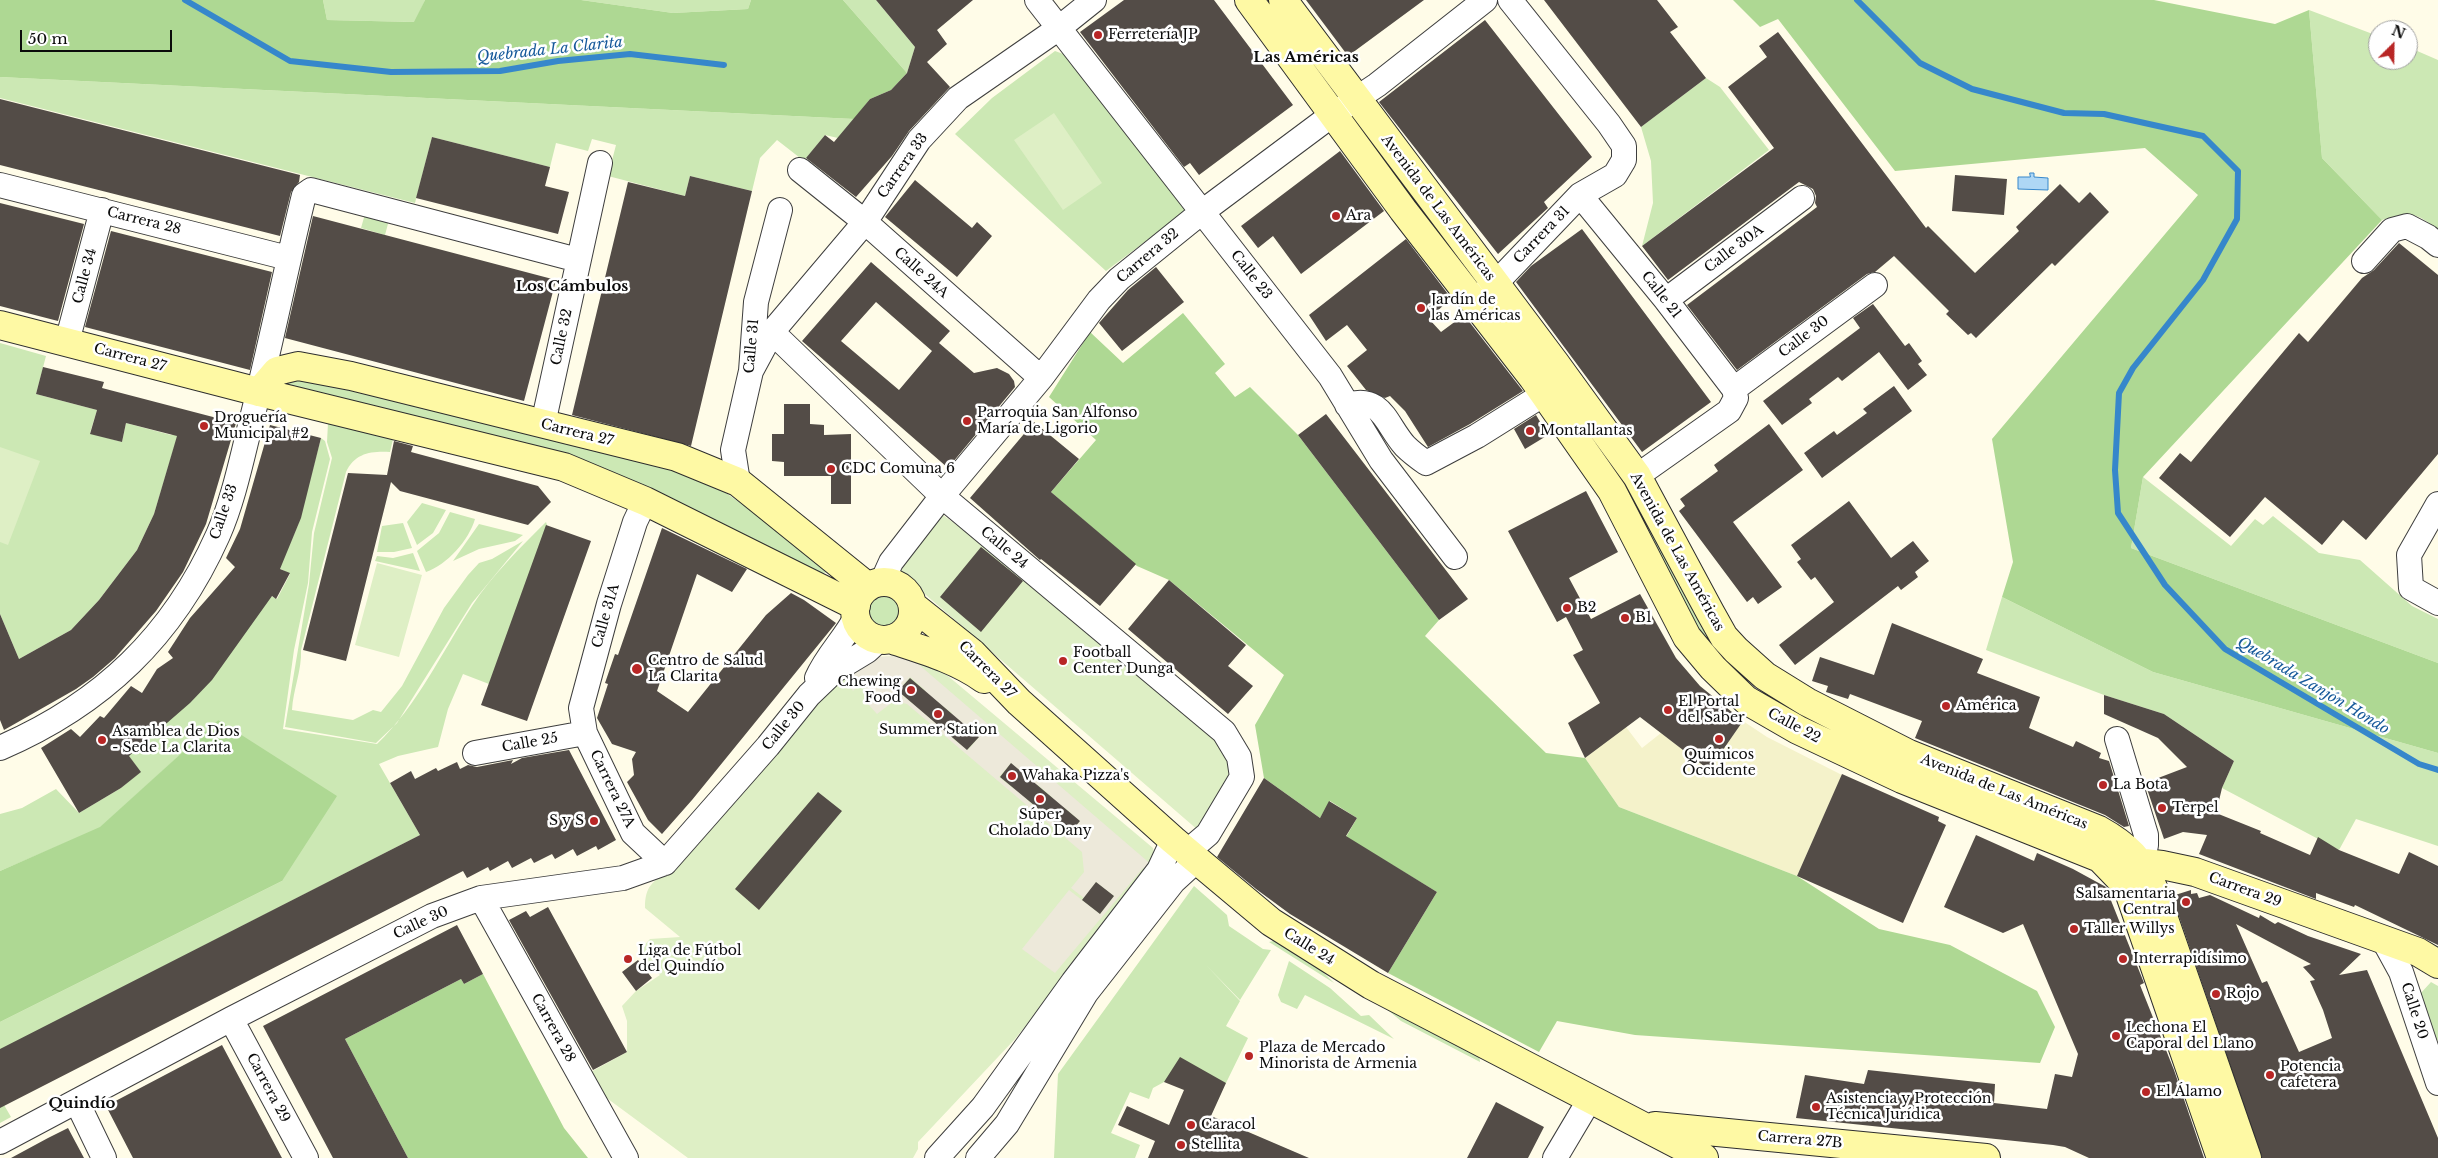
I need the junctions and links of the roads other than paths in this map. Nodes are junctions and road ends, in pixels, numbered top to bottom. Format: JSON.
{"nodes":[{"id":1,"x":1037,"y":0,"type":"edge"},
{"id":2,"x":1094,"y":0,"type":"edge"},
{"id":3,"x":1250,"y":0,"type":"edge"},
{"id":4,"x":1283,"y":0,"type":"edge"},
{"id":5,"x":1485,"y":0,"type":"edge"},
{"id":6,"x":1510,"y":0,"type":"edge"},
{"id":7,"x":1059,"y":28,"type":"junction"},
{"id":8,"x":1358,"y":99,"type":"junction"},
{"id":9,"x":1332,"y":115,"type":"junction"},
{"id":10,"x":600,"y":163,"type":"dead end"},
{"id":11,"x":800,"y":170,"type":"dead end"},
{"id":12,"x":0,"y":185,"type":"edge"},
{"id":13,"x":1580,"y":195,"type":"junction"},
{"id":14,"x":1802,"y":198,"type":"dead end"},
{"id":15,"x":102,"y":210,"type":"junction"},
{"id":16,"x":780,"y":210,"type":"dead end"},
{"id":17,"x":1202,"y":212,"type":"junction"},
{"id":18,"x":865,"y":222,"type":"junction"},
{"id":19,"x":2438,"y":245,"type":"edge"},
{"id":20,"x":288,"y":258,"type":"junction"},
{"id":21,"x":578,"y":260,"type":"junction"},
{"id":22,"x":2364,"y":261,"type":"dead end"},
{"id":23,"x":1495,"y":284,"type":"junction"},
{"id":24,"x":1875,"y":285,"type":"dead end"},
{"id":25,"x":1666,"y":300,"type":"junction"},
{"id":26,"x":1473,"y":301,"type":"junction"},
{"id":27,"x":0,"y":325,"type":"edge"},
{"id":28,"x":772,"y":332,"type":"junction"},
{"id":29,"x":67,"y":342,"type":"junction"},
{"id":30,"x":1555,"y":363,"type":"junction"},
{"id":31,"x":751,"y":371,"type":"junction"},
{"id":32,"x":1041,"y":378,"type":"junction"},
{"id":33,"x":1538,"y":386,"type":"junction"},
{"id":34,"x":259,"y":392,"type":"junction"},
{"id":35,"x":1735,"y":394,"type":"junction"},
{"id":36,"x":1347,"y":405,"type":"junction"},
{"id":37,"x":543,"y":424,"type":"junction"},
{"id":38,"x":1637,"y":476,"type":"junction"},
{"id":39,"x":738,"y":482,"type":"junction"},
{"id":40,"x":942,"y":496,"type":"junction"},
{"id":41,"x":645,"y":501,"type":"junction"},
{"id":42,"x":2438,"y":504,"type":"edge"},
{"id":43,"x":1455,"y":557,"type":"dead end"},
{"id":44,"x":865,"y":598,"type":"junction"},
{"id":45,"x":2438,"y":603,"type":"edge"},
{"id":46,"x":913,"y":606,"type":"junction"},
{"id":47,"x":885,"y":640,"type":"junction"},
{"id":48,"x":1765,"y":676,"type":"junction"},
{"id":49,"x":808,"y":695,"type":"junction"},
{"id":50,"x":1746,"y":700,"type":"junction"},
{"id":51,"x":1019,"y":702,"type":"junction"},
{"id":52,"x":585,"y":733,"type":"junction"},
{"id":53,"x":2117,"y":739,"type":"dead end"},
{"id":54,"x":0,"y":748,"type":"edge"},
{"id":55,"x":475,"y":752,"type":"dead end"},
{"id":56,"x":1186,"y":850,"type":"junction"},
{"id":57,"x":2100,"y":858,"type":"junction"},
{"id":58,"x":665,"y":863,"type":"junction"},
{"id":59,"x":2142,"y":864,"type":"junction"},
{"id":60,"x":481,"y":898,"type":"junction"},
{"id":61,"x":2384,"y":941,"type":"junction"},
{"id":62,"x":2438,"y":964,"type":"edge"},
{"id":63,"x":231,"y":1019,"type":"junction"},
{"id":64,"x":2438,"y":1083,"type":"edge"},
{"id":65,"x":1590,"y":1099,"type":"junction"},
{"id":66,"x":78,"y":1102,"type":"junction"},
{"id":67,"x":1644,"y":1125,"type":"junction"},
{"id":68,"x":0,"y":1142,"type":"edge"},
{"id":69,"x":104,"y":1158,"type":"edge"},
{"id":70,"x":306,"y":1158,"type":"edge"},
{"id":71,"x":626,"y":1158,"type":"edge"},
{"id":72,"x":937,"y":1158,"type":"edge"},
{"id":73,"x":978,"y":1158,"type":"edge"},
{"id":74,"x":1555,"y":1158,"type":"edge"},
{"id":75,"x":1704,"y":1158,"type":"edge"},
{"id":76,"x":1986,"y":1158,"type":"edge"},
{"id":77,"x":2221,"y":1158,"type":"edge"},
{"id":78,"x":2247,"y":1158,"type":"edge"}],
"edges":[{"from":1,"to":7,"type":"street","name":"Calle 23"},
{"from":2,"to":7,"type":"street","name":"Carrera 33"},
{"from":3,"to":9,"type":"street","name":"Avenida de Las Américas"},
{"from":4,"to":8,"type":"street","name":"Avenida de Las Américas"},
{"from":5,"to":8,"type":"street","name":"Carrera 32"},
{"from":6,"to":13,"type":"street","name":"Carrera 31"},
{"from":7,"to":17,"type":"street","name":"Calle 23"},
{"from":7,"to":18,"type":"street","name":"Carrera 33"},
{"from":8,"to":9,"type":"street","name":"Carrera 32"},
{"from":8,"to":23,"type":"street","name":"Avenida de Las Américas"},
{"from":9,"to":17,"type":"street","name":"Carrera 32"},
{"from":9,"to":26,"type":"street","name":"Avenida de Las Américas"},
{"from":10,"to":21,"type":"street","name":"Calle 32"},
{"from":11,"to":18,"type":"street","name":"Calle 24A"},
{"from":12,"to":15,"type":"street","name":"Carrera 28"},
{"from":13,"to":23,"type":"street","name":"Carrera 31"},
{"from":13,"to":25,"type":"street","name":"Calle 21"},
{"from":14,"to":25,"type":"street","name":"Calle 30A"},
{"from":15,"to":20,"type":"street","name":"Carrera 28"},
{"from":15,"to":29,"type":"street","name":"Calle 34"},
{"from":16,"to":31,"type":"street","name":"Calle 31"},
{"from":17,"to":32,"type":"street","name":"Carrera 32"},
{"from":17,"to":36,"type":"street","name":"Calle 23"},
{"from":18,"to":28,"type":"street","name":"Carrera 33"},
{"from":18,"to":32,"type":"street","name":"Calle 24A"},
{"from":19,"to":22,"type":"street"},
{"from":20,"to":21,"type":"street","name":"Calle 33"},
{"from":20,"to":34,"type":"street","name":"Calle 33"},
{"from":21,"to":37,"type":"street","name":"Calle 32"},
{"from":23,"to":26,"type":"street","name":"Carrera 31"},
{"from":23,"to":30,"type":"street","name":"Avenida de Las Américas"},
{"from":24,"to":35,"type":"street","name":"Calle 30"},
{"from":25,"to":35,"type":"street","name":"Calle 21"},
{"from":26,"to":33,"type":"street","name":"Avenida de Las Américas"},
{"from":27,"to":29,"type":"street","name":"Carrera 27"},
{"from":28,"to":31,"type":"street","name":"Carrera 33"},
{"from":28,"to":40,"type":"street","name":"Calle 24"},
{"from":29,"to":34,"type":"street","name":"Carrera 27"},
{"from":30,"to":33,"type":"street"},
{"from":30,"to":38,"type":"street","name":"Avenida de Las Américas"},
{"from":31,"to":39,"type":"street","name":"Calle 31"},
{"from":32,"to":40,"type":"street","name":"Carrera 32"},
{"from":33,"to":36,"type":"street"},
{"from":33,"to":50,"type":"street","name":"Calle 22"},
{"from":34,"to":37,"type":"street","name":"Carrera 27"},
{"from":34,"to":41,"type":"street","name":"Carrera 27"},
{"from":34,"to":54,"type":"street","name":"Calle 33"},
{"from":35,"to":38,"type":"street","name":"Calle 30"},
{"from":36,"to":43,"type":"street","name":"Calle 23"},
{"from":37,"to":39,"type":"street","name":"Carrera 27"},
{"from":38,"to":48,"type":"street","name":"Avenida de Las Américas"},
{"from":39,"to":44,"type":"street","name":"Carrera 27"},
{"from":40,"to":44,"type":"street","name":"Carrera 32"},
{"from":40,"to":56,"type":"street","name":"Calle 24"},
{"from":41,"to":44,"type":"street","name":"Carrera 27"},
{"from":41,"to":52,"type":"street","name":"Calle 31A"},
{"from":42,"to":45,"type":"street"},
{"from":44,"to":46,"type":"street"},
{"from":44,"to":47,"type":"street"},
{"from":44,"to":49,"type":"street","name":"Calle 30"},
{"from":46,"to":47,"type":"street"},
{"from":46,"to":51,"type":"street","name":"Carrera 27"},
{"from":47,"to":49,"type":"street","name":"Calle 30"},
{"from":47,"to":51,"type":"street","name":"Carrera 27"},
{"from":48,"to":50,"type":"street"},
{"from":48,"to":59,"type":"street","name":"Avenida de Las Américas"},
{"from":49,"to":58,"type":"street","name":"Calle 30"},
{"from":50,"to":57,"type":"street","name":"Calle 22"},
{"from":51,"to":56,"type":"street","name":"Calle 24"},
{"from":52,"to":55,"type":"street","name":"Calle 25"},
{"from":52,"to":58,"type":"street","name":"Carrera 27A"},
{"from":53,"to":59,"type":"street"},
{"from":56,"to":65,"type":"street","name":"Calle 24"},
{"from":56,"to":72,"type":"street"},
{"from":56,"to":73,"type":"street"},
{"from":57,"to":59,"type":"street","name":"Carrera 29"},
{"from":57,"to":77,"type":"street"},
{"from":58,"to":60,"type":"street","name":"Calle 30"},
{"from":59,"to":61,"type":"street","name":"Carrera 29"},
{"from":59,"to":78,"type":"street","name":"Avenida de Las Américas"},
{"from":60,"to":63,"type":"street","name":"Calle 30"},
{"from":60,"to":71,"type":"street","name":"Carrera 28"},
{"from":61,"to":62,"type":"street","name":"Carrera 29"},
{"from":61,"to":64,"type":"street","name":"Calle 20"},
{"from":63,"to":66,"type":"street","name":"Calle 30"},
{"from":63,"to":70,"type":"street","name":"Carrera 29"},
{"from":65,"to":67,"type":"street","name":"Calle 24"},
{"from":65,"to":74,"type":"street"},
{"from":66,"to":68,"type":"street","name":"Calle 30"},
{"from":66,"to":69,"type":"street"},
{"from":67,"to":75,"type":"street"},
{"from":67,"to":76,"type":"street","name":"Carrera 27B"}]}
